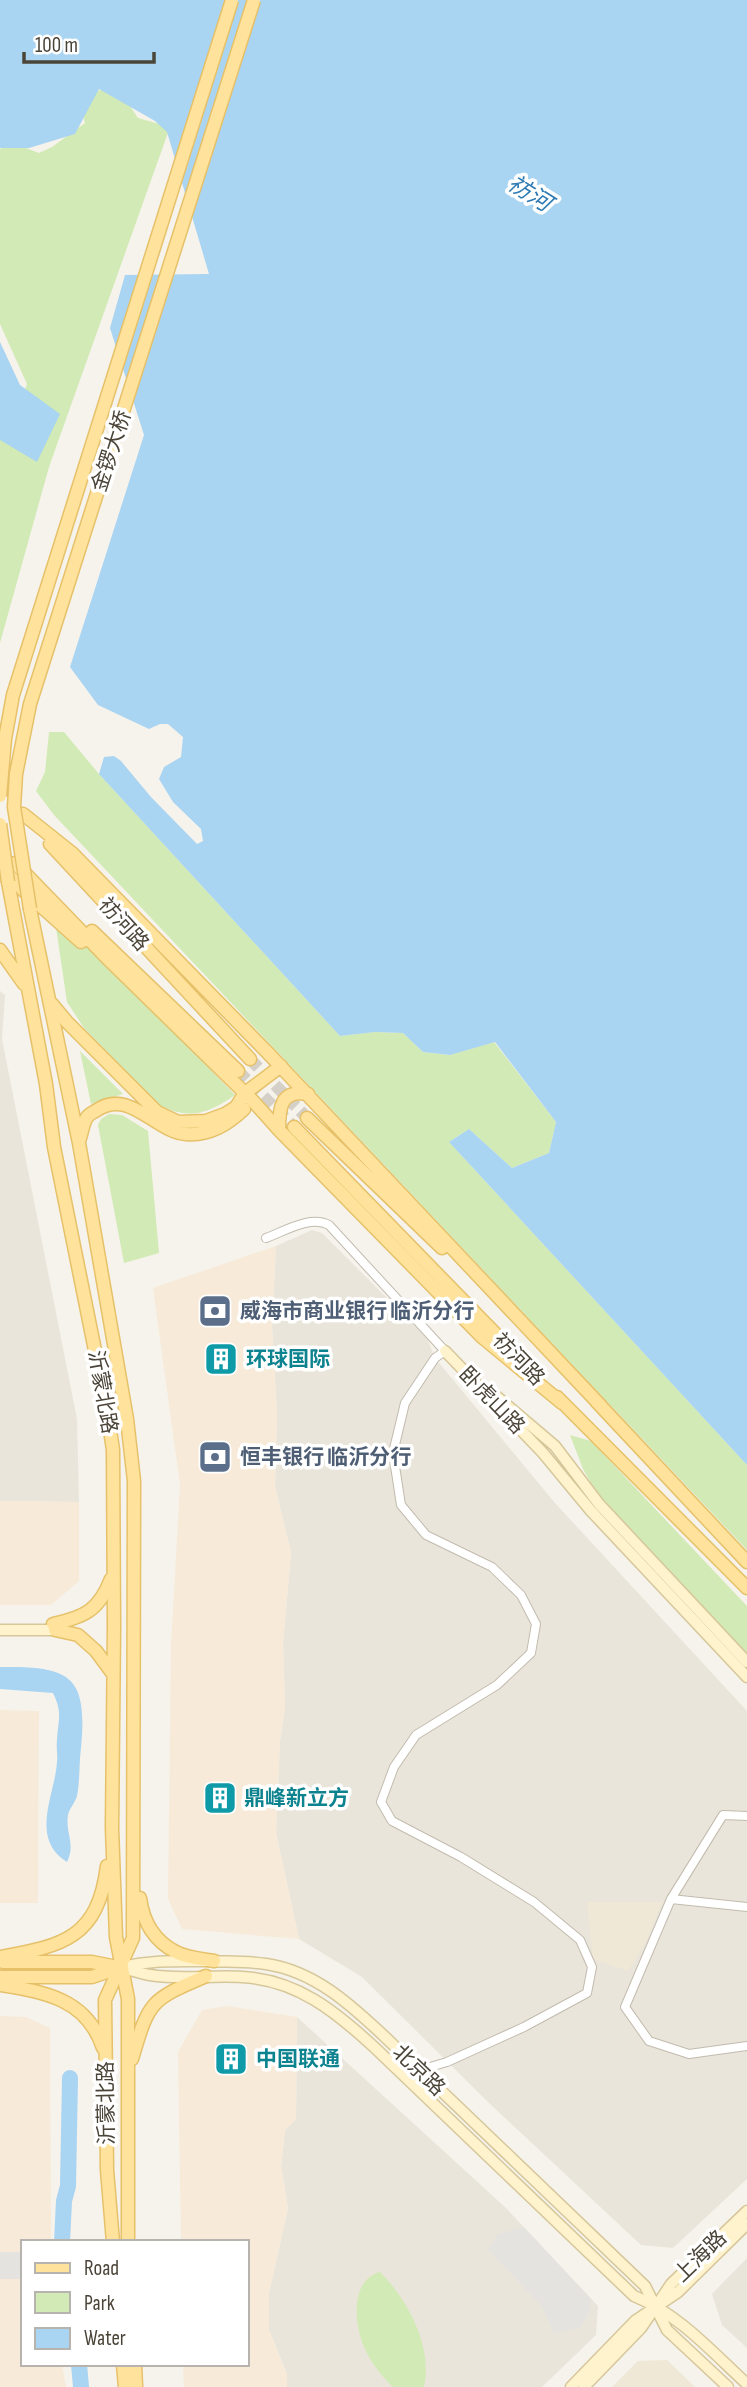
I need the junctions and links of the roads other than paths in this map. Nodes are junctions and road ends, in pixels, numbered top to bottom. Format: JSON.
{"nodes":[{"id":1,"x":232,"y":0,"type":"edge"},
{"id":2,"x":254,"y":0,"type":"edge"},
{"id":3,"x":0,"y":787,"type":"edge"},
{"id":4,"x":0,"y":796,"type":"edge"},
{"id":5,"x":23,"y":814,"type":"junction"},
{"id":6,"x":0,"y":815,"type":"edge"},
{"id":7,"x":0,"y":836,"type":"edge"},
{"id":8,"x":15,"y":863,"type":"junction"},
{"id":9,"x":0,"y":865,"type":"edge"},
{"id":10,"x":30,"y":909,"type":"joint"},
{"id":11,"x":0,"y":950,"type":"edge"},
{"id":12,"x":27,"y":988,"type":"junction"},
{"id":13,"x":51,"y":1003,"type":"junction"},
{"id":14,"x":162,"y":1011,"type":"junction"},
{"id":15,"x":250,"y":1059,"type":"tunnel mouth"},
{"id":16,"x":281,"y":1066,"type":"junction"},
{"id":17,"x":238,"y":1071,"type":"tunnel mouth"},
{"id":18,"x":308,"y":1094,"type":"junction"},
{"id":19,"x":249,"y":1097,"type":"junction"},
{"id":20,"x":307,"y":1118,"type":"tunnel mouth"},
{"id":21,"x":294,"y":1127,"type":"tunnel mouth"},
{"id":22,"x":279,"y":1130,"type":"junction"},
{"id":23,"x":79,"y":1143,"type":"junction"},
{"id":24,"x":266,"y":1238,"type":"dead end"},
{"id":25,"x":445,"y":1351,"type":"junction"},
{"id":26,"x":562,"y":1403,"type":"junction"},
{"id":27,"x":601,"y":1406,"type":"junction"},
{"id":28,"x":747,"y":1562,"type":"edge"},
{"id":29,"x":114,"y":1572,"type":"junction"},
{"id":30,"x":747,"y":1588,"type":"edge"},
{"id":31,"x":0,"y":1624,"type":"edge"},
{"id":32,"x":54,"y":1627,"type":"junction"},
{"id":33,"x":0,"y":1630,"type":"edge"},
{"id":34,"x":747,"y":1662,"type":"edge"},
{"id":35,"x":114,"y":1676,"type":"junction"},
{"id":36,"x":747,"y":1677,"type":"edge"},
{"id":37,"x":747,"y":1816,"type":"edge"},
{"id":38,"x":112,"y":1828,"type":"junction"},
{"id":39,"x":134,"y":1840,"type":"junction"},
{"id":40,"x":671,"y":1899,"type":"junction"},
{"id":41,"x":747,"y":1907,"type":"edge"},
{"id":42,"x":0,"y":1957,"type":"edge"},
{"id":43,"x":214,"y":1961,"type":"junction"},
{"id":44,"x":0,"y":1962,"type":"edge"},
{"id":45,"x":121,"y":1967,"type":"junction"},
{"id":46,"x":206,"y":1976,"type":"junction"},
{"id":47,"x":0,"y":1977,"type":"edge"},
{"id":48,"x":0,"y":1985,"type":"edge"},
{"id":49,"x":747,"y":2046,"type":"edge"},
{"id":50,"x":106,"y":2063,"type":"junction"},
{"id":51,"x":420,"y":2070,"type":"junction"},
{"id":52,"x":128,"y":2073,"type":"junction"},
{"id":53,"x":747,"y":2211,"type":"edge"},
{"id":54,"x":747,"y":2224,"type":"edge"},
{"id":55,"x":113,"y":2240,"type":"edge"},
{"id":56,"x":128,"y":2240,"type":"edge"},
{"id":57,"x":656,"y":2305,"type":"junction"},
{"id":58,"x":123,"y":2366,"type":"edge"},
{"id":59,"x":135,"y":2366,"type":"edge"},
{"id":60,"x":747,"y":2384,"type":"edge"},
{"id":61,"x":125,"y":2387,"type":"edge"},
{"id":62,"x":136,"y":2387,"type":"edge"},
{"id":63,"x":571,"y":2387,"type":"edge"},
{"id":64,"x":584,"y":2387,"type":"edge"},
{"id":65,"x":728,"y":2387,"type":"edge"}],
"edges":[{"from":1,"to":4,"type":"main road","name":"金锣大桥","bridge":true},
{"from":2,"to":10,"type":"main road","name":"金锣大桥","bridge":true},
{"from":3,"to":5,"type":"main road","name":"祊河路"},
{"from":5,"to":15,"type":"main road","name":"祊河路"},
{"from":5,"to":16,"type":"main road"},
{"from":6,"to":7,"type":"main road","bridge":true},
{"from":7,"to":8,"type":"main road","name":"祊河路"},
{"from":7,"to":12,"type":"main road","name":"沂蒙北路","bridge":true},
{"from":8,"to":14,"type":"main road"},
{"from":8,"to":17,"type":"main road","name":"祊河路"},
{"from":9,"to":14,"type":"main road"},
{"from":10,"to":13,"type":"main road","name":"沂蒙北路"},
{"from":11,"to":12,"type":"main road"},
{"from":12,"to":29,"type":"main road","name":"沂蒙北路"},
{"from":13,"to":19,"type":"main road"},
{"from":13,"to":23,"type":"main road","name":"沂蒙北路"},
{"from":14,"to":19,"type":"main road"},
{"from":16,"to":18,"type":"main road"},
{"from":16,"to":19,"type":"main road"},
{"from":18,"to":22,"type":"main road"},
{"from":18,"to":27,"type":"main road"},
{"from":19,"to":22,"type":"main road"},
{"from":19,"to":23,"type":"main road"},
{"from":20,"to":27,"type":"main road","name":"祊河路"},
{"from":21,"to":26,"type":"main road","name":"祊河路"},
{"from":22,"to":26,"type":"main road"},
{"from":23,"to":39,"type":"main road","name":"沂蒙北路"},
{"from":24,"to":25,"type":"street"},
{"from":25,"to":34,"type":"main road","name":"卧虎山路"},
{"from":25,"to":36,"type":"main road","name":"卧虎山路"},
{"from":25,"to":51,"type":"street"},
{"from":26,"to":30,"type":"main road","name":"祊河路"},
{"from":27,"to":28,"type":"main road","name":"祊河路"},
{"from":29,"to":32,"type":"main road"},
{"from":29,"to":35,"type":"main road","name":"沂蒙北路"},
{"from":31,"to":32,"type":"main road"},
{"from":32,"to":33,"type":"main road"},
{"from":32,"to":35,"type":"main road"},
{"from":35,"to":38,"type":"main road","name":"沂蒙北路"},
{"from":37,"to":40,"type":"street"},
{"from":38,"to":42,"type":"main road"},
{"from":38,"to":45,"type":"main road","name":"沂蒙北路"},
{"from":39,"to":43,"type":"main road"},
{"from":39,"to":45,"type":"main road","name":"沂蒙北路"},
{"from":40,"to":41,"type":"street"},
{"from":40,"to":49,"type":"street"},
{"from":43,"to":45,"type":"main road","name":"北京路"},
{"from":43,"to":51,"type":"main road","name":"北京路"},
{"from":44,"to":45,"type":"main road","name":"北京路"},
{"from":45,"to":46,"type":"main road","name":"北京路"},
{"from":45,"to":47,"type":"main road","name":"北京路"},
{"from":45,"to":50,"type":"main road","name":"沂蒙北路"},
{"from":45,"to":52,"type":"main road","name":"沂蒙北路"},
{"from":46,"to":52,"type":"main road"},
{"from":46,"to":57,"type":"main road","name":"北京路"},
{"from":48,"to":50,"type":"main road"},
{"from":50,"to":55,"type":"main road","name":"沂蒙北路"},
{"from":51,"to":57,"type":"main road","name":"北京路"},
{"from":52,"to":56,"type":"main road","name":"沂蒙北路"},
{"from":53,"to":57,"type":"main road","name":"上海路"},
{"from":54,"to":57,"type":"main road","name":"上海路"},
{"from":57,"to":60,"type":"main road","name":"北京路"},
{"from":57,"to":63,"type":"main road","name":"上海路"},
{"from":57,"to":64,"type":"main road","name":"上海路"},
{"from":57,"to":65,"type":"main road","name":"北京路"},
{"from":58,"to":61,"type":"main road"},
{"from":59,"to":62,"type":"main road"}]}
